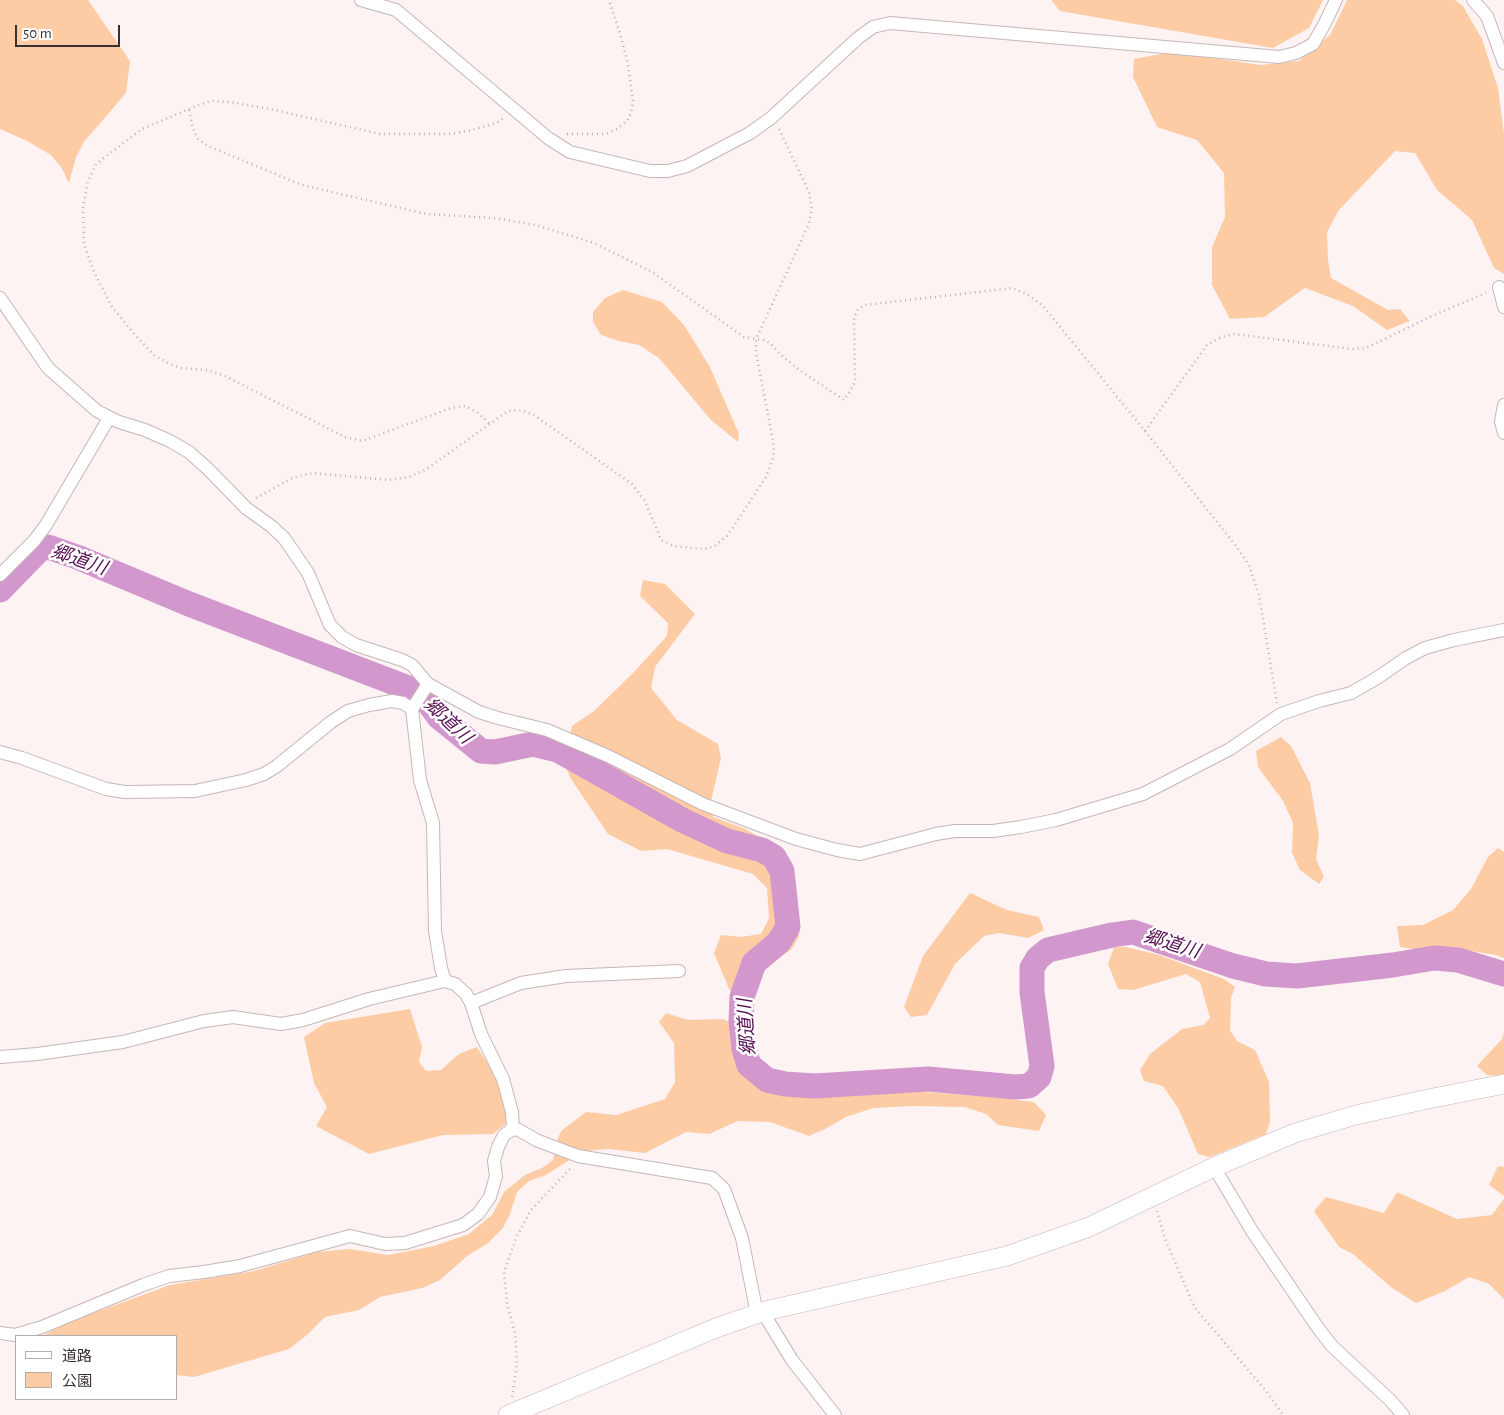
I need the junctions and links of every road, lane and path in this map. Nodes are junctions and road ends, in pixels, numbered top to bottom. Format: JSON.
{"nodes":[{"id":1,"x":361,"y":0,"type":"edge"},
{"id":2,"x":609,"y":0,"type":"edge"},
{"id":3,"x":1336,"y":0,"type":"edge"},
{"id":4,"x":1473,"y":0,"type":"edge"},
{"id":5,"x":1504,"y":63,"type":"edge"},
{"id":6,"x":514,"y":109,"type":"junction"},
{"id":7,"x":189,"y":110,"type":"junction"},
{"id":8,"x":770,"y":118,"type":"junction"},
{"id":9,"x":548,"y":138,"type":"junction"},
{"id":10,"x":1499,"y":287,"type":"joint"},
{"id":11,"x":0,"y":298,"type":"edge"},
{"id":12,"x":1504,"y":307,"type":"edge"},
{"id":13,"x":756,"y":339,"type":"junction"},
{"id":14,"x":1504,"y":405,"type":"edge"},
{"id":15,"x":109,"y":418,"type":"junction"},
{"id":16,"x":490,"y":423,"type":"junction"},
{"id":17,"x":1145,"y":431,"type":"junction"},
{"id":18,"x":1504,"y":433,"type":"edge"},
{"id":19,"x":246,"y":508,"type":"junction"},
{"id":20,"x":0,"y":575,"type":"edge"},
{"id":21,"x":1504,"y":630,"type":"edge"},
{"id":22,"x":426,"y":687,"type":"junction"},
{"id":23,"x":414,"y":707,"type":"junction"},
{"id":24,"x":1281,"y":714,"type":"junction"},
{"id":25,"x":0,"y":752,"type":"edge"},
{"id":26,"x":679,"y":971,"type":"dead end"},
{"id":27,"x":445,"y":981,"type":"junction"},
{"id":28,"x":472,"y":1003,"type":"junction"},
{"id":29,"x":0,"y":1057,"type":"edge"},
{"id":30,"x":1504,"y":1084,"type":"edge"},
{"id":31,"x":513,"y":1129,"type":"junction"},
{"id":32,"x":578,"y":1156,"type":"junction"},
{"id":33,"x":1214,"y":1167,"type":"junction"},
{"id":34,"x":1156,"y":1194,"type":"junction"},
{"id":35,"x":761,"y":1313,"type":"junction"},
{"id":36,"x":0,"y":1333,"type":"edge"},
{"id":37,"x":509,"y":1415,"type":"edge"},
{"id":38,"x":835,"y":1415,"type":"edge"},
{"id":39,"x":1283,"y":1415,"type":"edge"},
{"id":40,"x":1403,"y":1415,"type":"edge"}],
"edges":[{"from":1,"to":6,"type":"street"},
{"from":2,"to":9,"type":"path"},
{"from":3,"to":8,"type":"street"},
{"from":4,"to":5,"type":"street"},
{"from":6,"to":7,"type":"path"},
{"from":6,"to":9,"type":"street"},
{"from":7,"to":13,"type":"path"},
{"from":7,"to":16,"type":"path"},
{"from":8,"to":9,"type":"street"},
{"from":8,"to":13,"type":"path"},
{"from":10,"to":12,"type":"street"},
{"from":10,"to":17,"type":"path"},
{"from":11,"to":15,"type":"street"},
{"from":13,"to":16,"type":"path"},
{"from":13,"to":17,"type":"path"},
{"from":14,"to":18,"type":"street"},
{"from":15,"to":19,"type":"street"},
{"from":15,"to":20,"type":"street"},
{"from":16,"to":19,"type":"path"},
{"from":17,"to":24,"type":"path"},
{"from":19,"to":22,"type":"street"},
{"from":21,"to":24,"type":"street"},
{"from":22,"to":23,"type":"street"},
{"from":22,"to":24,"type":"street"},
{"from":23,"to":25,"type":"street"},
{"from":23,"to":27,"type":"street"},
{"from":26,"to":28,"type":"street"},
{"from":27,"to":28,"type":"street"},
{"from":27,"to":29,"type":"street"},
{"from":28,"to":31,"type":"street"},
{"from":30,"to":33,"type":"street"},
{"from":31,"to":32,"type":"street"},
{"from":31,"to":36,"type":"street"},
{"from":32,"to":35,"type":"street"},
{"from":32,"to":37,"type":"path"},
{"from":33,"to":34,"type":"street"},
{"from":33,"to":40,"type":"street"},
{"from":34,"to":35,"type":"street"},
{"from":34,"to":39,"type":"path"},
{"from":35,"to":37,"type":"street"},
{"from":35,"to":38,"type":"street"}]}
